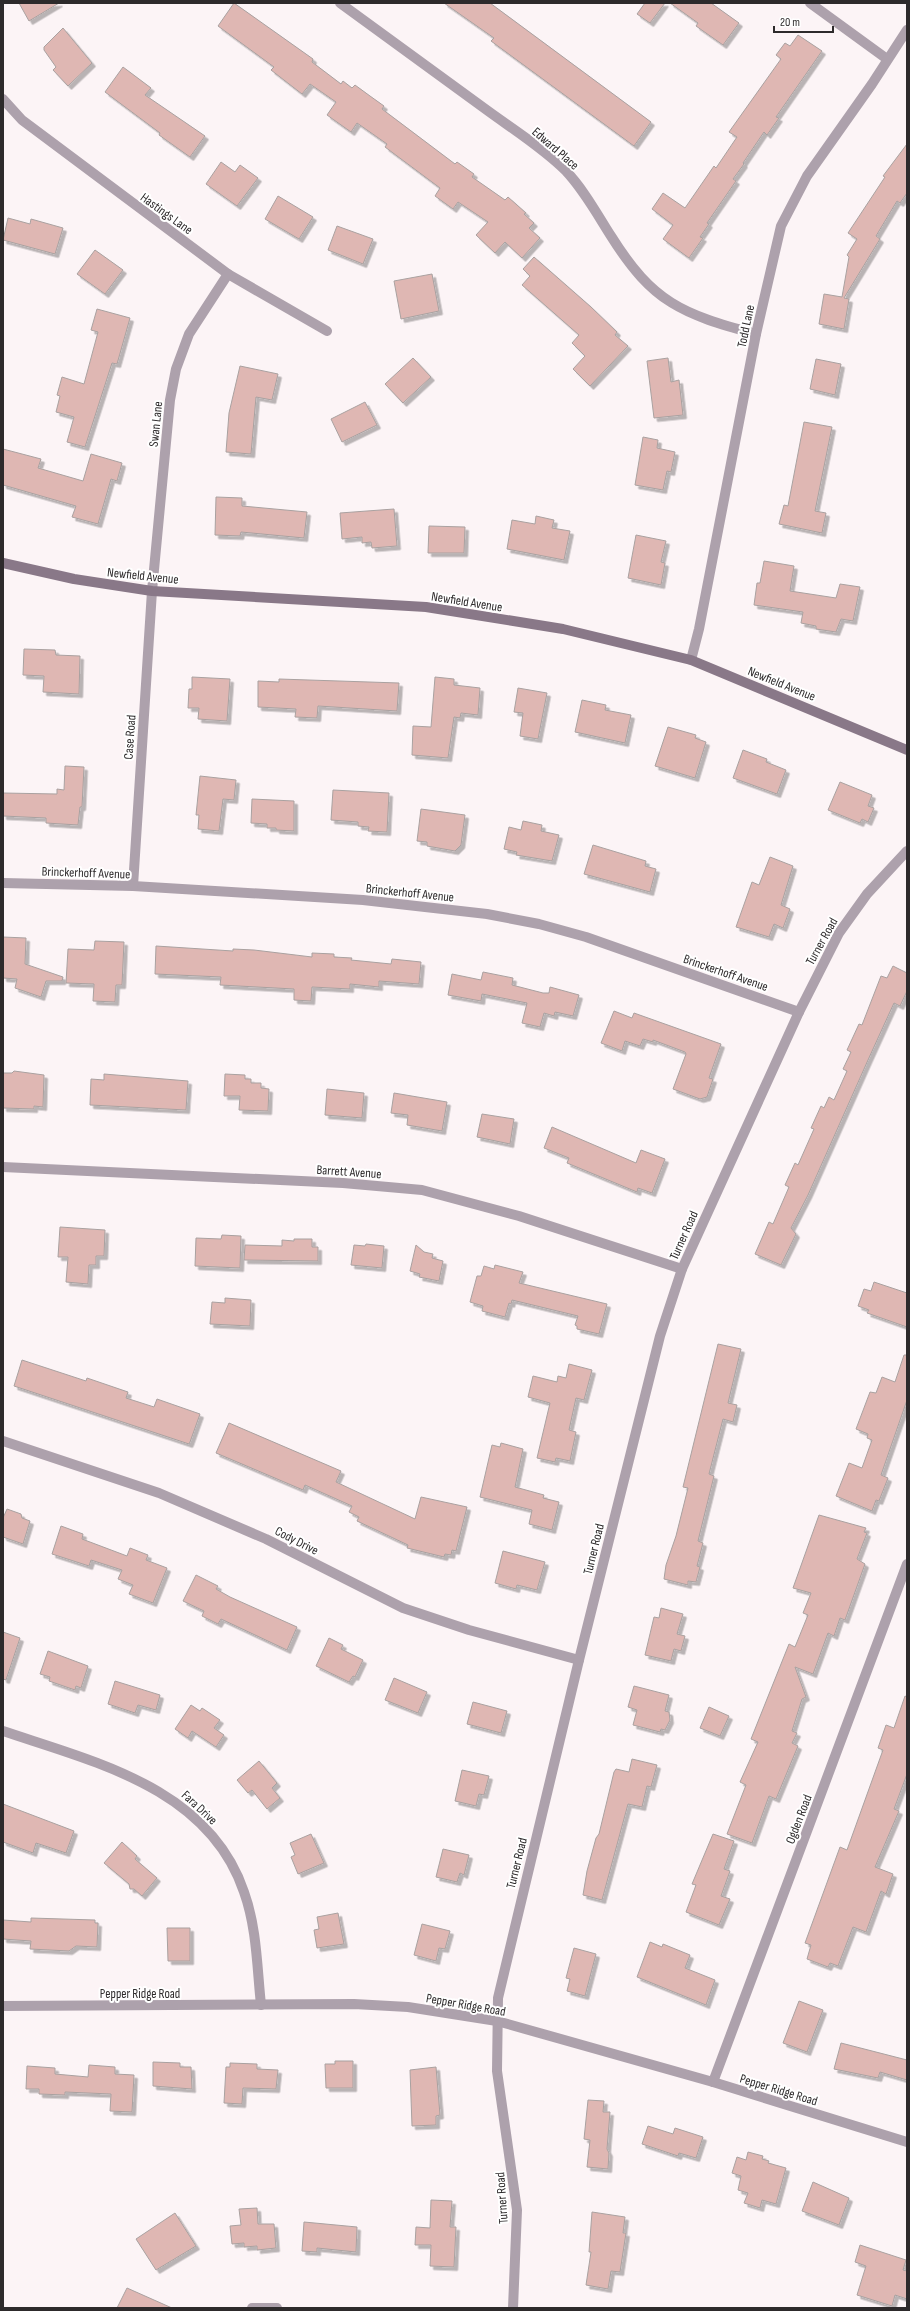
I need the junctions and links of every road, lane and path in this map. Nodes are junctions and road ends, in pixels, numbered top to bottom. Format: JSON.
{"nodes":[{"id":1,"x":340,"y":3,"type":"edge"},
{"id":2,"x":810,"y":3,"type":"edge"},
{"id":3,"x":907,"y":30,"type":"edge"},
{"id":4,"x":887,"y":59,"type":"junction"},
{"id":5,"x":3,"y":99,"type":"edge"},
{"id":6,"x":228,"y":274,"type":"junction"},
{"id":7,"x":327,"y":331,"type":"dead end"},
{"id":8,"x":756,"y":334,"type":"junction"},
{"id":9,"x":3,"y":563,"type":"edge"},
{"id":10,"x":152,"y":591,"type":"junction"},
{"id":11,"x":690,"y":660,"type":"junction"},
{"id":12,"x":907,"y":750,"type":"edge"},
{"id":13,"x":907,"y":851,"type":"edge"},
{"id":14,"x":3,"y":883,"type":"edge"},
{"id":15,"x":133,"y":886,"type":"junction"},
{"id":16,"x":799,"y":1012,"type":"junction"},
{"id":17,"x":3,"y":1167,"type":"edge"},
{"id":18,"x":682,"y":1269,"type":"junction"},
{"id":19,"x":3,"y":1441,"type":"edge"},
{"id":20,"x":907,"y":1564,"type":"edge"},
{"id":21,"x":579,"y":1660,"type":"junction"},
{"id":22,"x":3,"y":1731,"type":"edge"},
{"id":23,"x":3,"y":2006,"type":"edge"},
{"id":24,"x":261,"y":2006,"type":"junction"},
{"id":25,"x":497,"y":2021,"type":"junction"},
{"id":26,"x":713,"y":2082,"type":"junction"},
{"id":27,"x":907,"y":2142,"type":"edge"},
{"id":28,"x":252,"y":2308,"type":"edge"},
{"id":29,"x":277,"y":2308,"type":"edge"},
{"id":30,"x":513,"y":2308,"type":"edge"}],
"edges":[{"from":1,"to":8,"type":"street","name":"Edward Place"},
{"from":2,"to":4,"type":"street"},
{"from":3,"to":4,"type":"street","name":"Todd Lane"},
{"from":4,"to":8,"type":"street","name":"Todd Lane"},
{"from":5,"to":6,"type":"street","name":"Hastings Lane"},
{"from":6,"to":7,"type":"street","name":"Hastings Lane"},
{"from":6,"to":10,"type":"street","name":"Swan Lane"},
{"from":8,"to":11,"type":"street","name":"Todd Lane"},
{"from":9,"to":10,"type":"main road","name":"Newfield Avenue"},
{"from":10,"to":11,"type":"main road","name":"Newfield Avenue"},
{"from":10,"to":15,"type":"street","name":"Case Road"},
{"from":11,"to":12,"type":"main road","name":"Newfield Avenue"},
{"from":13,"to":16,"type":"street","name":"Turner Road"},
{"from":14,"to":15,"type":"street","name":"Brinckerhoff Avenue"},
{"from":15,"to":16,"type":"street","name":"Brinckerhoff Avenue"},
{"from":16,"to":18,"type":"street","name":"Turner Road"},
{"from":17,"to":18,"type":"street","name":"Barrett Avenue"},
{"from":18,"to":21,"type":"street","name":"Turner Road"},
{"from":19,"to":21,"type":"street","name":"Cody Drive"},
{"from":20,"to":26,"type":"street","name":"Ogden Road"},
{"from":21,"to":25,"type":"street","name":"Turner Road"},
{"from":22,"to":24,"type":"street","name":"Fara Drive"},
{"from":23,"to":24,"type":"street","name":"Pepper Ridge Road"},
{"from":24,"to":25,"type":"street","name":"Pepper Ridge Road"},
{"from":25,"to":26,"type":"street","name":"Pepper Ridge Road"},
{"from":25,"to":30,"type":"street","name":"Turner Road"},
{"from":26,"to":27,"type":"street","name":"Pepper Ridge Road"},
{"from":28,"to":29,"type":"street"}]}
